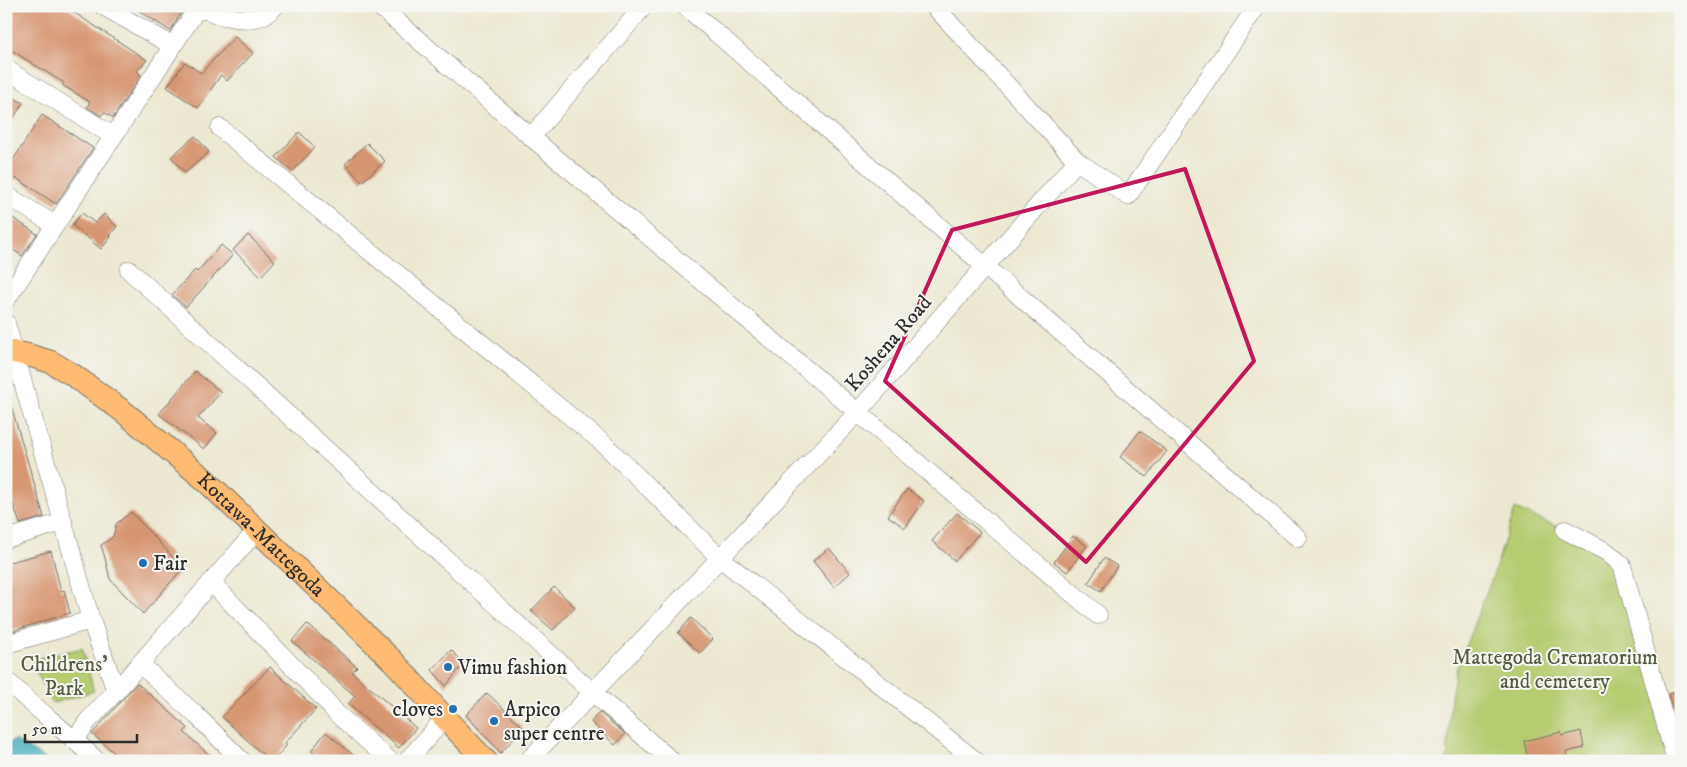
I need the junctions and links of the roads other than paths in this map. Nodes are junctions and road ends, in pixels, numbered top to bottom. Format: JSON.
{"nodes":[{"id":1,"x":104,"y":6,"type":"edge"},
{"id":2,"x":275,"y":6,"type":"edge"},
{"id":3,"x":379,"y":6,"type":"edge"},
{"id":4,"x":644,"y":6,"type":"edge"},
{"id":5,"x":685,"y":6,"type":"edge"},
{"id":6,"x":934,"y":6,"type":"edge"},
{"id":7,"x":1257,"y":6,"type":"edge"},
{"id":8,"x":173,"y":46,"type":"junction"},
{"id":9,"x":6,"y":69,"type":"edge"},
{"id":10,"x":220,"y":128,"type":"dead end"},
{"id":11,"x":113,"y":136,"type":"junction"},
{"id":12,"x":531,"y":137,"type":"junction"},
{"id":13,"x":1077,"y":161,"type":"junction"},
{"id":14,"x":6,"y":195,"type":"edge"},
{"id":15,"x":55,"y":225,"type":"junction"},
{"id":16,"x":984,"y":267,"type":"junction"},
{"id":17,"x":129,"y":270,"type":"dead end"},
{"id":18,"x":6,"y":300,"type":"edge"},
{"id":19,"x":6,"y":323,"type":"edge"},
{"id":20,"x":10,"y":352,"type":"edge"},
{"id":21,"x":858,"y":412,"type":"junction"},
{"id":22,"x":63,"y":522,"type":"junction"},
{"id":23,"x":257,"y":530,"type":"junction"},
{"id":24,"x":1566,"y":530,"type":"dead end"},
{"id":25,"x":1298,"y":538,"type":"dead end"},
{"id":26,"x":6,"y":540,"type":"edge"},
{"id":27,"x":720,"y":558,"type":"junction"},
{"id":28,"x":211,"y":582,"type":"junction"},
{"id":29,"x":1098,"y":615,"type":"dead end"},
{"id":30,"x":91,"y":620,"type":"junction"},
{"id":31,"x":6,"y":644,"type":"edge"},
{"id":32,"x":140,"y":664,"type":"junction"},
{"id":33,"x":6,"y":680,"type":"edge"},
{"id":34,"x":116,"y":691,"type":"junction"},
{"id":35,"x":592,"y":692,"type":"junction"},
{"id":36,"x":445,"y":718,"type":"junction"},
{"id":37,"x":1675,"y":734,"type":"edge"},
{"id":38,"x":75,"y":740,"type":"junction"},
{"id":39,"x":97,"y":761,"type":"edge"},
{"id":40,"x":242,"y":761,"type":"edge"},
{"id":41,"x":390,"y":761,"type":"edge"},
{"id":42,"x":407,"y":761,"type":"edge"},
{"id":43,"x":486,"y":761,"type":"edge"},
{"id":44,"x":528,"y":761,"type":"edge"},
{"id":45,"x":672,"y":761,"type":"edge"},
{"id":46,"x":976,"y":761,"type":"edge"},
{"id":47,"x":1676,"y":761,"type":"edge"}],
"edges":[{"from":1,"to":8,"type":"street"},
{"from":2,"to":8,"type":"street"},
{"from":3,"to":12,"type":"street"},
{"from":4,"to":12,"type":"street"},
{"from":5,"to":16,"type":"street"},
{"from":6,"to":13,"type":"street"},
{"from":7,"to":13,"type":"street"},
{"from":8,"to":11,"type":"street"},
{"from":9,"to":11,"type":"street"},
{"from":10,"to":27,"type":"street"},
{"from":11,"to":15,"type":"street"},
{"from":12,"to":21,"type":"street"},
{"from":13,"to":16,"type":"street","name":"Koshena Road"},
{"from":14,"to":15,"type":"street"},
{"from":15,"to":18,"type":"street"},
{"from":16,"to":21,"type":"street","name":"Koshena Road"},
{"from":16,"to":25,"type":"street"},
{"from":17,"to":35,"type":"street"},
{"from":19,"to":20,"type":"street"},
{"from":20,"to":22,"type":"street"},
{"from":20,"to":23,"type":"main road","name":"Kottawa-Mattegoda"},
{"from":21,"to":27,"type":"street","name":"Koshena Road"},
{"from":21,"to":29,"type":"street"},
{"from":22,"to":26,"type":"street"},
{"from":22,"to":30,"type":"street"},
{"from":23,"to":28,"type":"street"},
{"from":23,"to":36,"type":"main road","name":"Kottawa-Mattegoda"},
{"from":24,"to":37,"type":"street"},
{"from":27,"to":35,"type":"street","name":"Koshena Road"},
{"from":27,"to":46,"type":"street"},
{"from":28,"to":32,"type":"street"},
{"from":28,"to":41,"type":"street"},
{"from":30,"to":31,"type":"street"},
{"from":30,"to":34,"type":"street"},
{"from":32,"to":34,"type":"street"},
{"from":32,"to":40,"type":"street"},
{"from":33,"to":38,"type":"street"},
{"from":34,"to":38,"type":"street"},
{"from":35,"to":44,"type":"street","name":"Koshena Road"},
{"from":35,"to":45,"type":"street"},
{"from":36,"to":42,"type":"street"},
{"from":36,"to":43,"type":"main road","name":"Kottawa-Mattegoda"},
{"from":37,"to":47,"type":"street"},
{"from":38,"to":39,"type":"street"}]}
